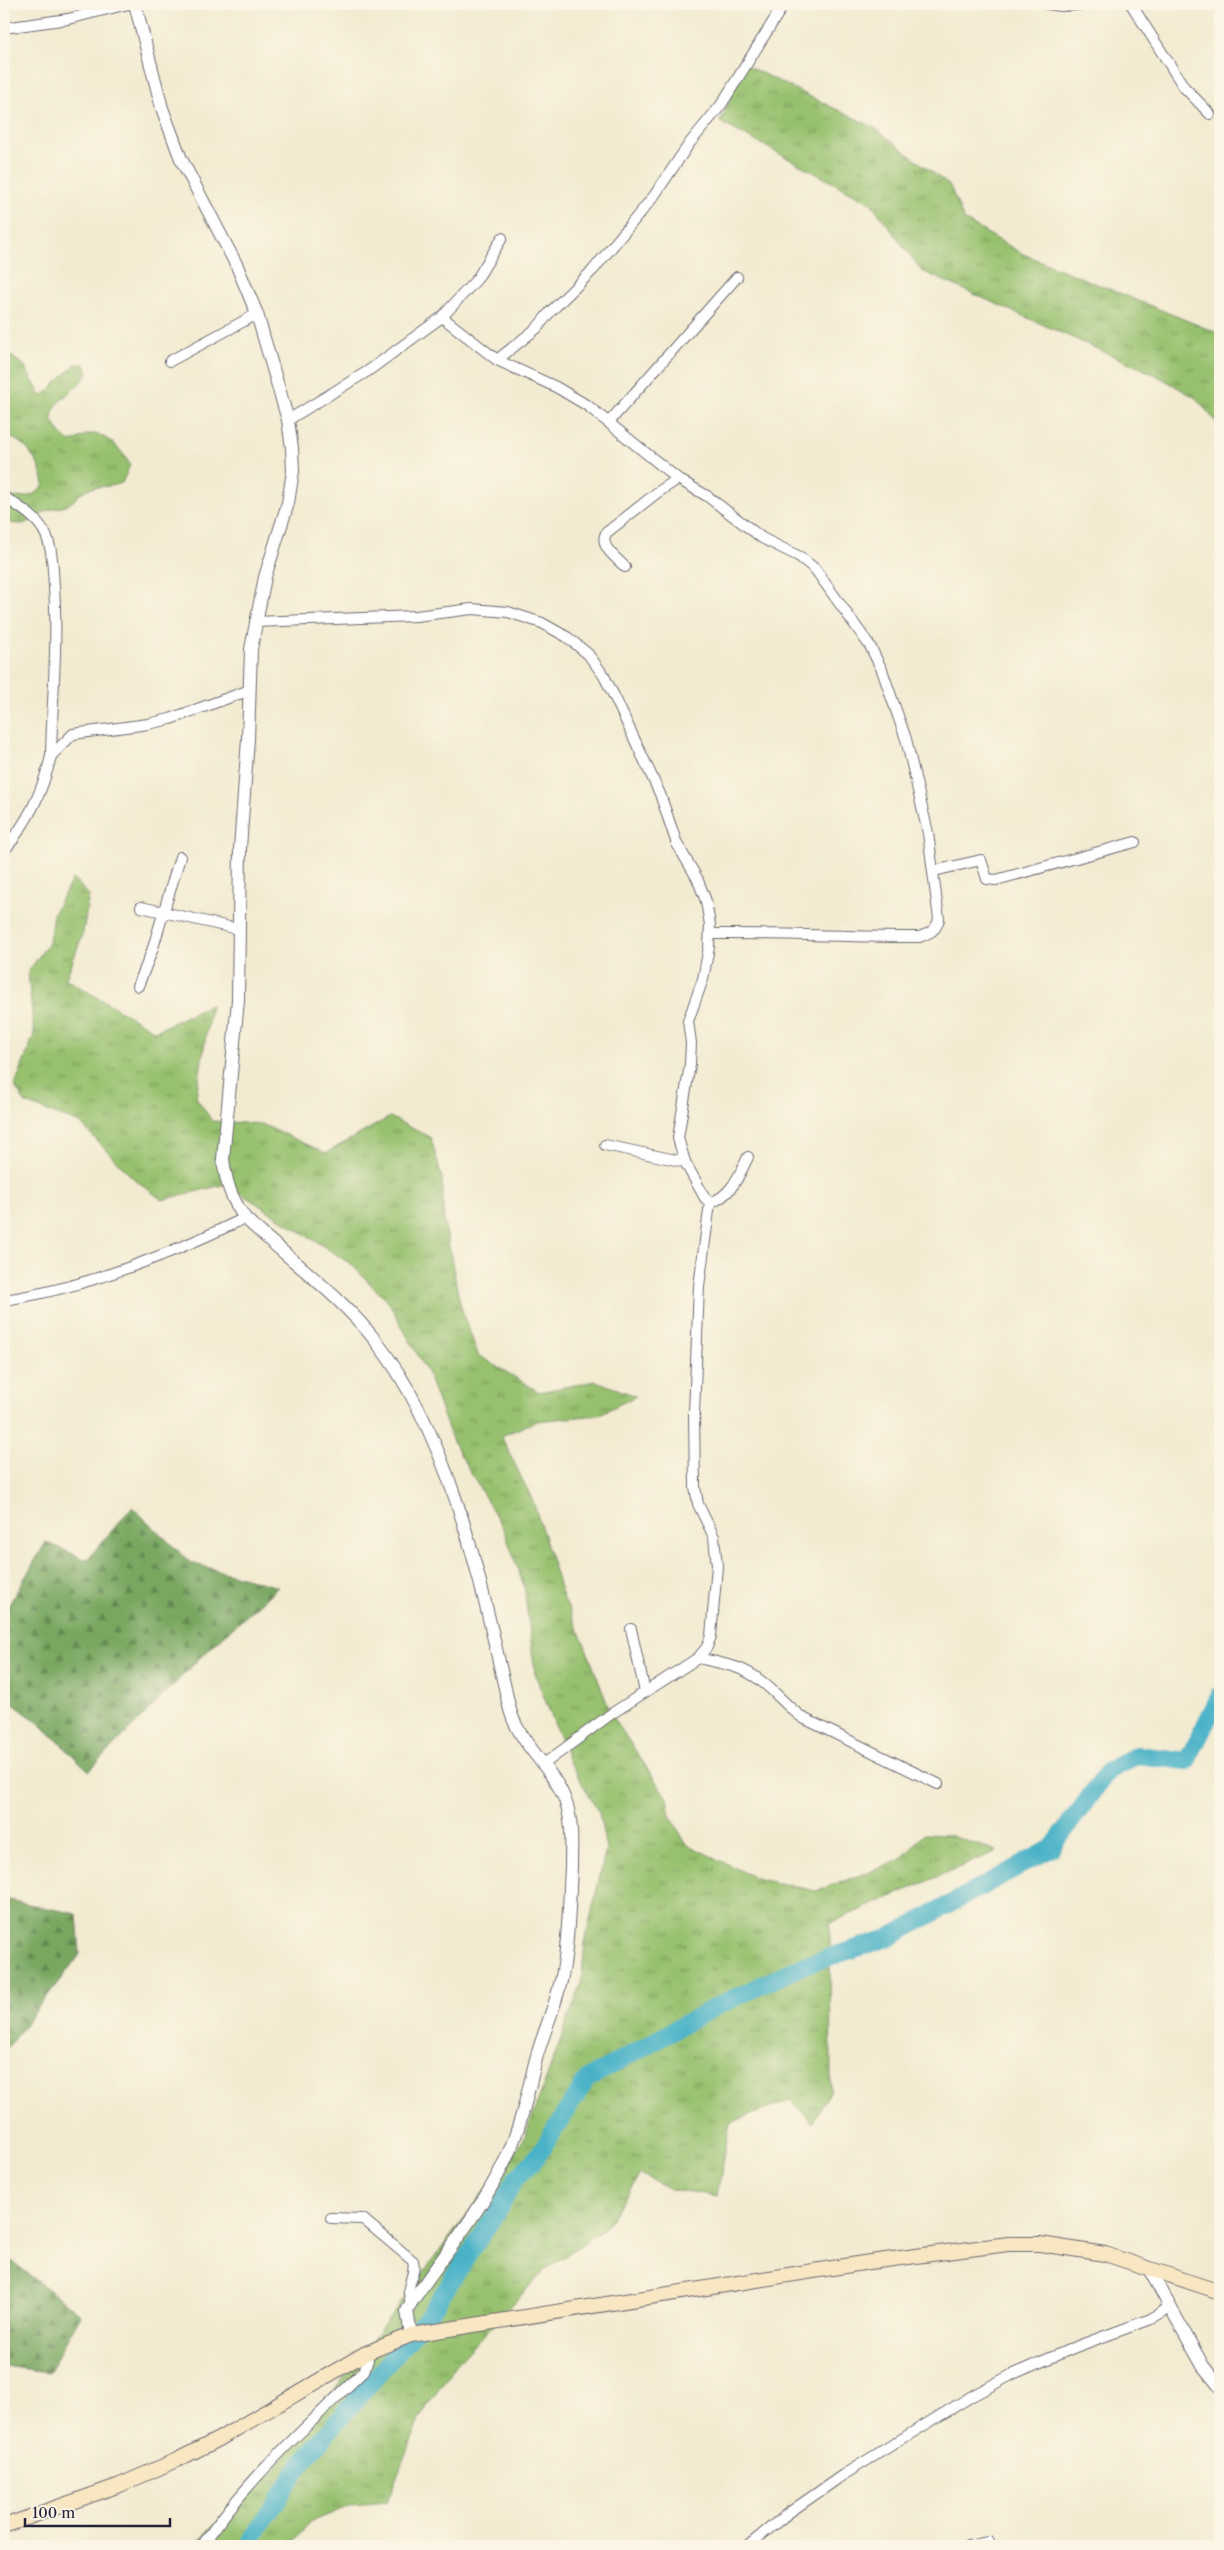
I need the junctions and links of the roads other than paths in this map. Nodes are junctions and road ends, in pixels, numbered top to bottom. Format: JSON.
{"nodes":[{"id":1,"x":128,"y":4,"type":"edge"},
{"id":2,"x":135,"y":4,"type":"edge"},
{"id":3,"x":784,"y":4,"type":"edge"},
{"id":4,"x":1047,"y":4,"type":"edge"},
{"id":5,"x":1089,"y":4,"type":"edge"},
{"id":6,"x":1131,"y":4,"type":"edge"},
{"id":7,"x":4,"y":28,"type":"edge"},
{"id":8,"x":1210,"y":114,"type":"dead end"},
{"id":9,"x":502,"y":238,"type":"dead end"},
{"id":10,"x":737,"y":276,"type":"dead end"},
{"id":11,"x":257,"y":314,"type":"junction"},
{"id":12,"x":442,"y":317,"type":"junction"},
{"id":13,"x":497,"y":360,"type":"junction"},
{"id":14,"x":170,"y":361,"type":"dead end"},
{"id":15,"x":288,"y":420,"type":"junction"},
{"id":16,"x":609,"y":422,"type":"junction"},
{"id":17,"x":678,"y":479,"type":"junction"},
{"id":18,"x":4,"y":497,"type":"edge"},
{"id":19,"x":625,"y":567,"type":"dead end"},
{"id":20,"x":255,"y":622,"type":"junction"},
{"id":21,"x":250,"y":690,"type":"junction"},
{"id":22,"x":51,"y":756,"type":"junction"},
{"id":23,"x":4,"y":833,"type":"edge"},
{"id":24,"x":13,"y":840,"type":"junction"},
{"id":25,"x":1135,"y":842,"type":"dead end"},
{"id":26,"x":4,"y":851,"type":"edge"},
{"id":27,"x":180,"y":857,"type":"dead end"},
{"id":28,"x":934,"y":872,"type":"junction"},
{"id":29,"x":141,"y":907,"type":"dead end"},
{"id":30,"x":164,"y":913,"type":"junction"},
{"id":31,"x":238,"y":929,"type":"junction"},
{"id":32,"x":710,"y":934,"type":"junction"},
{"id":33,"x":138,"y":986,"type":"dead end"},
{"id":34,"x":605,"y":1145,"type":"dead end"},
{"id":35,"x":748,"y":1157,"type":"dead end"},
{"id":36,"x":685,"y":1162,"type":"junction"},
{"id":37,"x":710,"y":1203,"type":"junction"},
{"id":38,"x":245,"y":1218,"type":"junction"},
{"id":39,"x":4,"y":1300,"type":"edge"},
{"id":40,"x":631,"y":1629,"type":"dead end"},
{"id":41,"x":698,"y":1658,"type":"junction"},
{"id":42,"x":645,"y":1692,"type":"junction"},
{"id":43,"x":544,"y":1764,"type":"junction"},
{"id":44,"x":938,"y":1784,"type":"dead end"},
{"id":45,"x":331,"y":2218,"type":"dead end"},
{"id":46,"x":1149,"y":2269,"type":"junction"},
{"id":47,"x":1220,"y":2292,"type":"edge"},
{"id":48,"x":411,"y":2302,"type":"junction"},
{"id":49,"x":1170,"y":2306,"type":"junction"},
{"id":50,"x":411,"y":2336,"type":"junction"},
{"id":51,"x":366,"y":2353,"type":"junction"},
{"id":52,"x":1220,"y":2387,"type":"edge"},
{"id":53,"x":4,"y":2526,"type":"edge"},
{"id":54,"x":989,"y":2542,"type":"dead end"},
{"id":55,"x":202,"y":2546,"type":"edge"},
{"id":56,"x":748,"y":2546,"type":"edge"},
{"id":57,"x":968,"y":2546,"type":"edge"}],
"edges":[{"from":1,"to":7,"type":"street"},
{"from":2,"to":11,"type":"street"},
{"from":3,"to":13,"type":"street"},
{"from":4,"to":5,"type":"street"},
{"from":6,"to":8,"type":"street"},
{"from":9,"to":12,"type":"street"},
{"from":10,"to":16,"type":"street"},
{"from":11,"to":14,"type":"street"},
{"from":11,"to":15,"type":"street"},
{"from":12,"to":13,"type":"street"},
{"from":12,"to":15,"type":"street"},
{"from":13,"to":16,"type":"street"},
{"from":15,"to":20,"type":"street"},
{"from":16,"to":17,"type":"street"},
{"from":17,"to":19,"type":"street"},
{"from":17,"to":28,"type":"street"},
{"from":18,"to":22,"type":"street"},
{"from":20,"to":21,"type":"street"},
{"from":20,"to":32,"type":"street"},
{"from":21,"to":22,"type":"street"},
{"from":21,"to":31,"type":"street"},
{"from":22,"to":24,"type":"street"},
{"from":23,"to":24,"type":"street"},
{"from":24,"to":26,"type":"street"},
{"from":25,"to":28,"type":"street"},
{"from":27,"to":30,"type":"street"},
{"from":28,"to":32,"type":"street"},
{"from":29,"to":30,"type":"street"},
{"from":30,"to":31,"type":"street"},
{"from":30,"to":33,"type":"street"},
{"from":31,"to":38,"type":"street"},
{"from":32,"to":36,"type":"street"},
{"from":34,"to":36,"type":"street"},
{"from":35,"to":37,"type":"street"},
{"from":36,"to":37,"type":"street"},
{"from":37,"to":41,"type":"street"},
{"from":38,"to":39,"type":"street"},
{"from":38,"to":43,"type":"street"},
{"from":40,"to":42,"type":"street"},
{"from":41,"to":42,"type":"street"},
{"from":41,"to":44,"type":"street"},
{"from":42,"to":43,"type":"street"},
{"from":43,"to":48,"type":"street"},
{"from":45,"to":48,"type":"street"},
{"from":46,"to":47,"type":"main road"},
{"from":46,"to":49,"type":"street"},
{"from":46,"to":50,"type":"main road"},
{"from":48,"to":50,"type":"street"},
{"from":49,"to":52,"type":"street"},
{"from":49,"to":56,"type":"street"},
{"from":50,"to":51,"type":"main road"},
{"from":51,"to":53,"type":"main road"},
{"from":51,"to":55,"type":"street"},
{"from":54,"to":57,"type":"street"}]}
